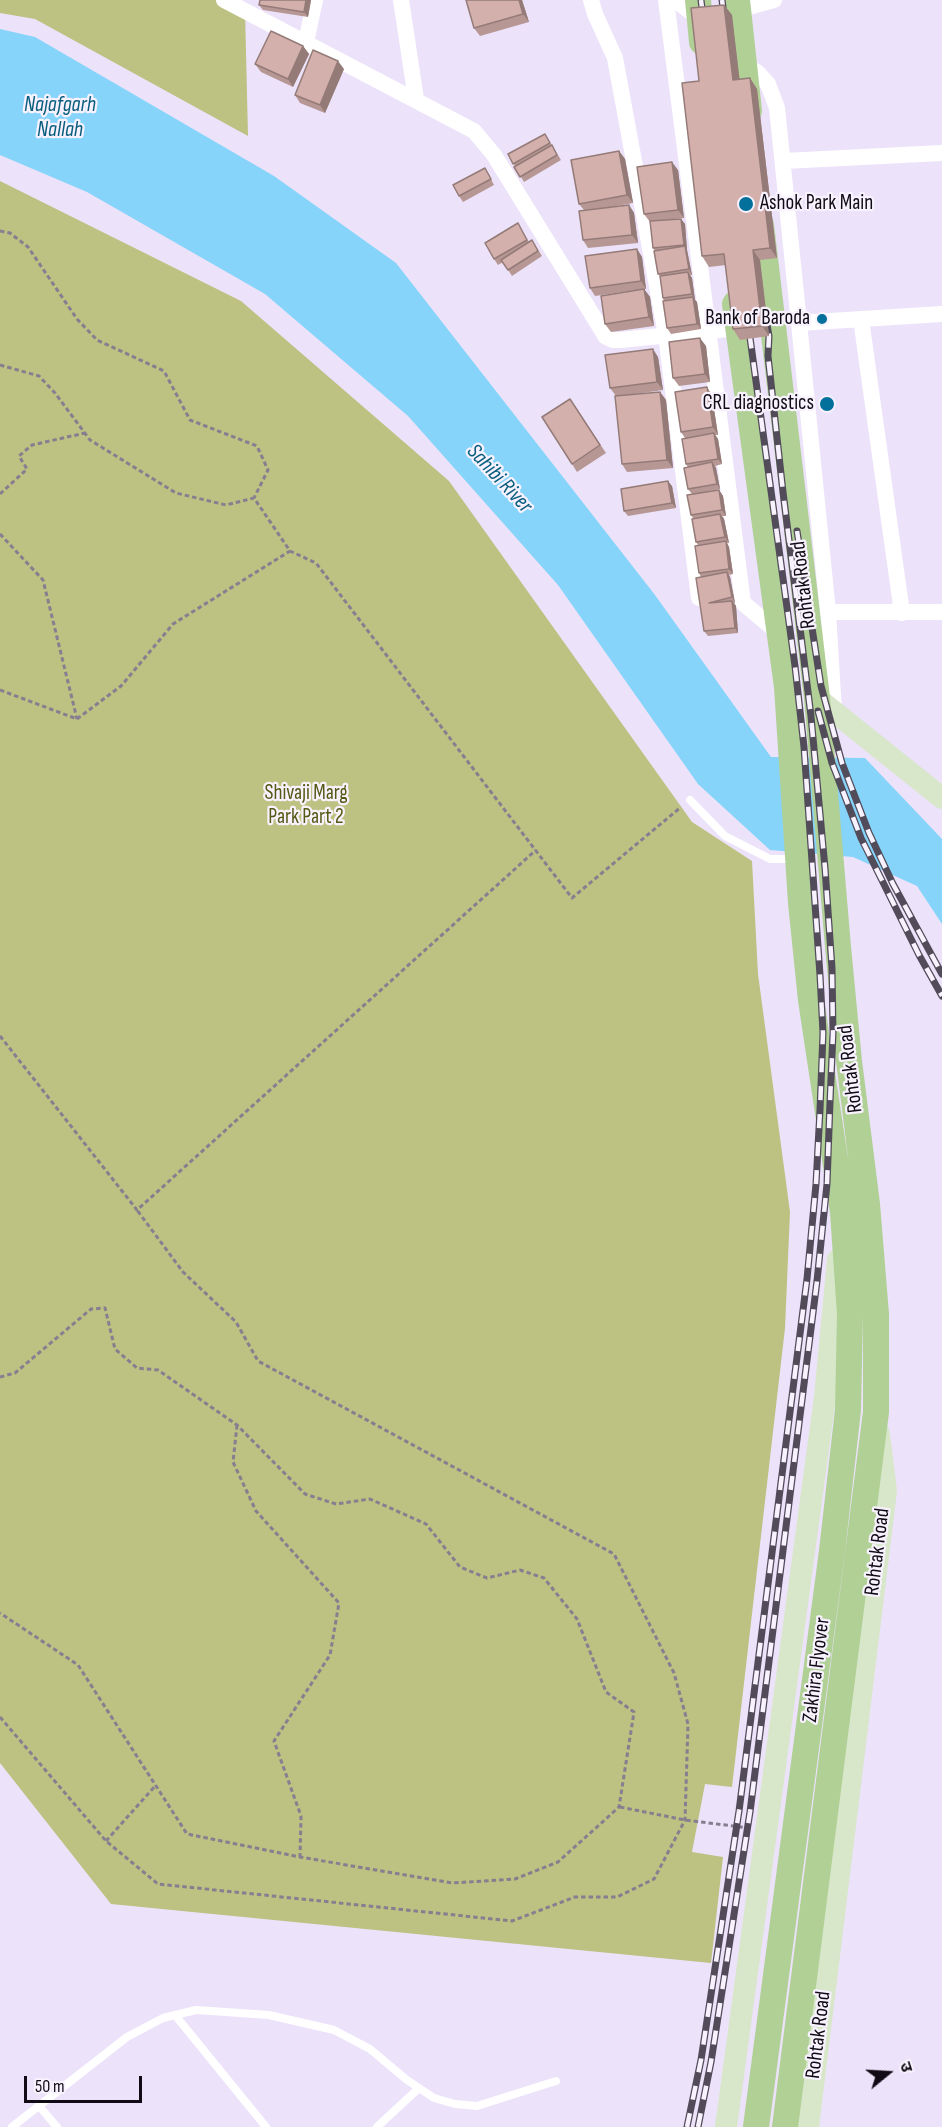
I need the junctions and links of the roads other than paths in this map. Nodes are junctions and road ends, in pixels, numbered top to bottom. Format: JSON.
{"nodes":[{"id":1,"x":224,"y":0,"type":"edge"},
{"id":2,"x":315,"y":0,"type":"edge"},
{"id":3,"x":401,"y":0,"type":"edge"},
{"id":4,"x":591,"y":0,"type":"edge"},
{"id":5,"x":666,"y":0,"type":"edge"},
{"id":6,"x":675,"y":0,"type":"edge"},
{"id":7,"x":774,"y":0,"type":"edge"},
{"id":8,"x":247,"y":5,"type":"edge"},
{"id":9,"x":737,"y":5,"type":"edge"},
{"id":10,"x":698,"y":9,"type":"edge"},
{"id":11,"x":306,"y":42,"type":"junction"},
{"id":12,"x":705,"y":61,"type":"edge"},
{"id":13,"x":744,"y":65,"type":"junction"},
{"id":14,"x":416,"y":99,"type":"junction"},
{"id":15,"x":752,"y":135,"type":"edge"},
{"id":16,"x":942,"y":153,"type":"edge"},
{"id":17,"x":784,"y":160,"type":"junction"},
{"id":18,"x":759,"y":204,"type":"edge"},
{"id":19,"x":731,"y":277,"type":"edge"},
{"id":20,"x":942,"y":314,"type":"edge"},
{"id":21,"x":861,"y":319,"type":"junction"},
{"id":22,"x":799,"y":323,"type":"junction"},
{"id":23,"x":738,"y":328,"type":"junction"},
{"id":24,"x":709,"y":331,"type":"junction"},
{"id":25,"x":666,"y":335,"type":"junction"},
{"id":26,"x":699,"y":598,"type":"edge"},
{"id":27,"x":828,"y":612,"type":"junction"},
{"id":28,"x":942,"y":612,"type":"edge"},
{"id":29,"x":902,"y":613,"type":"junction"},
{"id":30,"x":780,"y":634,"type":"junction"},
{"id":31,"x":826,"y":705,"type":"junction"},
{"id":32,"x":942,"y":798,"type":"edge"},
{"id":33,"x":690,"y":800,"type":"road end"},
{"id":34,"x":799,"y":859,"type":"junction"},
{"id":35,"x":843,"y":1212,"type":"junction"},
{"id":36,"x":876,"y":1412,"type":"junction"},
{"id":37,"x":175,"y":2015,"type":"junction"},
{"id":38,"x":556,"y":2081,"type":"dead end"},
{"id":39,"x":419,"y":2088,"type":"junction"},
{"id":40,"x":39,"y":2106,"type":"junction"},
{"id":41,"x":12,"y":2127,"type":"edge"},
{"id":42,"x":57,"y":2127,"type":"edge"},
{"id":43,"x":266,"y":2127,"type":"edge"},
{"id":44,"x":377,"y":2127,"type":"edge"},
{"id":45,"x":726,"y":2127,"type":"edge"},
{"id":46,"x":756,"y":2127,"type":"edge"},
{"id":47,"x":785,"y":2127,"type":"edge"},
{"id":48,"x":808,"y":2127,"type":"edge"}],
"edges":[{"from":1,"to":8,"type":"street"},
{"from":2,"to":11,"type":"street"},
{"from":3,"to":14,"type":"street"},
{"from":4,"to":25,"type":"street"},
{"from":5,"to":24,"type":"street"},
{"from":6,"to":10,"type":"street"},
{"from":7,"to":9,"type":"street"},
{"from":8,"to":11,"type":"street"},
{"from":9,"to":10,"type":"street"},
{"from":9,"to":13,"type":"main road"},
{"from":10,"to":12,"type":"main road"},
{"from":11,"to":14,"type":"street"},
{"from":13,"to":15,"type":"main road"},
{"from":13,"to":17,"type":"street"},
{"from":14,"to":25,"type":"street"},
{"from":16,"to":17,"type":"street"},
{"from":17,"to":22,"type":"street"},
{"from":18,"to":31,"type":"main road","name":"Rohtak Road"},
{"from":19,"to":23,"type":"main road","name":"Rohtak Road"},
{"from":20,"to":21,"type":"street"},
{"from":21,"to":22,"type":"street"},
{"from":21,"to":29,"type":"street"},
{"from":22,"to":27,"type":"street"},
{"from":23,"to":24,"type":"street"},
{"from":23,"to":30,"type":"main road","name":"Rohtak Road"},
{"from":24,"to":25,"type":"street"},
{"from":24,"to":30,"type":"street"},
{"from":25,"to":26,"type":"street"},
{"from":27,"to":29,"type":"street"},
{"from":27,"to":31,"type":"street"},
{"from":28,"to":29,"type":"street"},
{"from":30,"to":34,"type":"main road","name":"Rohtak Road"},
{"from":31,"to":32,"type":"main road"},
{"from":31,"to":36,"type":"main road","name":"Rohtak Road"},
{"from":33,"to":34,"type":"lane"},
{"from":34,"to":35,"type":"main road","name":"Rohtak Road"},
{"from":35,"to":45,"type":"main road","name":"Rohtak Road"},
{"from":35,"to":46,"type":"main road","name":"Zakhira Flyover"},
{"from":36,"to":47,"type":"main road","name":"Zakhira Flyover"},
{"from":36,"to":48,"type":"main road","name":"Rohtak Road"},
{"from":37,"to":39,"type":"lane"},
{"from":37,"to":40,"type":"lane"},
{"from":37,"to":43,"type":"lane"},
{"from":38,"to":39,"type":"lane"},
{"from":39,"to":44,"type":"lane"},
{"from":40,"to":41,"type":"lane"},
{"from":40,"to":42,"type":"lane"}]}
